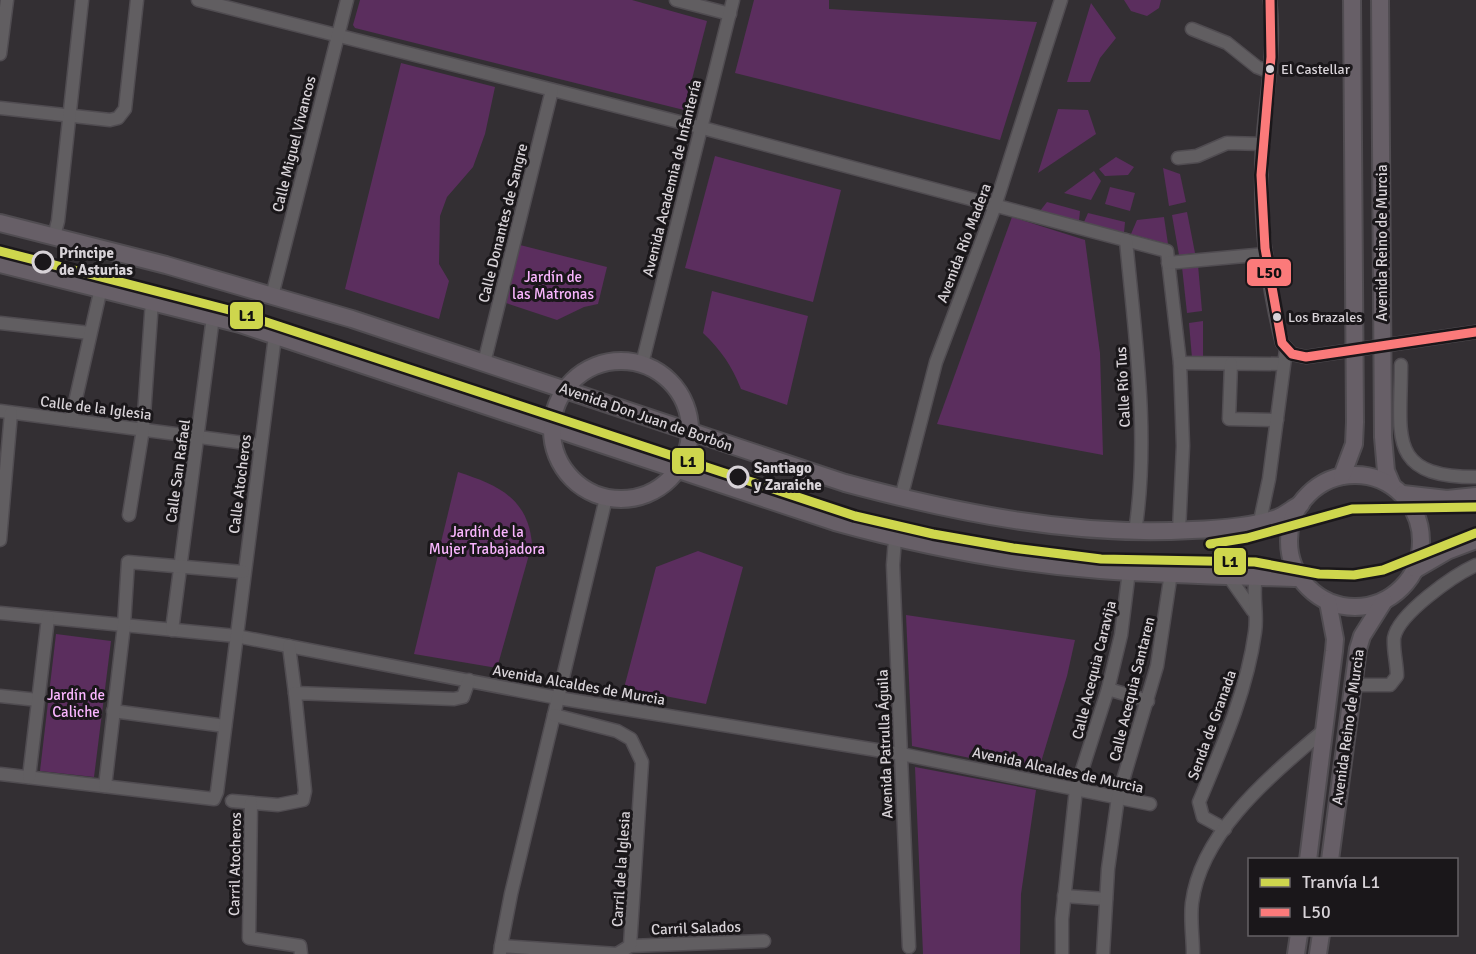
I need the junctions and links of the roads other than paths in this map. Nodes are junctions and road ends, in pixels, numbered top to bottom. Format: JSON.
{"nodes":[{"id":1,"x":7,"y":0,"type":"edge"},
{"id":2,"x":82,"y":0,"type":"edge"},
{"id":3,"x":137,"y":0,"type":"edge"},
{"id":4,"x":198,"y":0,"type":"edge"},
{"id":5,"x":347,"y":0,"type":"edge"},
{"id":6,"x":676,"y":0,"type":"edge"},
{"id":7,"x":733,"y":0,"type":"edge"},
{"id":8,"x":1061,"y":0,"type":"edge"},
{"id":9,"x":1270,"y":0,"type":"edge"},
{"id":10,"x":1352,"y":0,"type":"edge"},
{"id":11,"x":1380,"y":0,"type":"edge"},
{"id":12,"x":730,"y":14,"type":"junction"},
{"id":13,"x":1192,"y":29,"type":"dead end"},
{"id":14,"x":337,"y":36,"type":"junction"},
{"id":15,"x":0,"y":54,"type":"edge"},
{"id":16,"x":1270,"y":72,"type":"junction"},
{"id":17,"x":552,"y":90,"type":"junction"},
{"id":18,"x":0,"y":108,"type":"edge"},
{"id":19,"x":69,"y":115,"type":"junction"},
{"id":20,"x":699,"y":127,"type":"junction"},
{"id":21,"x":1263,"y":144,"type":"junction"},
{"id":22,"x":1178,"y":158,"type":"dead end"},
{"id":23,"x":995,"y":206,"type":"junction"},
{"id":24,"x":0,"y":223,"type":"edge"},
{"id":25,"x":54,"y":236,"type":"junction"},
{"id":26,"x":1126,"y":240,"type":"junction"},
{"id":27,"x":1266,"y":254,"type":"junction"},
{"id":28,"x":1168,"y":263,"type":"junction"},
{"id":29,"x":0,"y":264,"type":"edge"},
{"id":30,"x":101,"y":288,"type":"junction"},
{"id":31,"x":272,"y":296,"type":"junction"},
{"id":32,"x":152,"y":301,"type":"junction"},
{"id":33,"x":213,"y":317,"type":"junction"},
{"id":34,"x":0,"y":323,"type":"edge"},
{"id":35,"x":1476,"y":332,"type":"edge"},
{"id":36,"x":90,"y":333,"type":"junction"},
{"id":37,"x":275,"y":336,"type":"junction"},
{"id":38,"x":1383,"y":348,"type":"junction"},
{"id":39,"x":1286,"y":350,"type":"junction"},
{"id":40,"x":1354,"y":351,"type":"junction"},
{"id":41,"x":484,"y":363,"type":"junction"},
{"id":42,"x":1180,"y":363,"type":"junction"},
{"id":43,"x":1231,"y":363,"type":"junction"},
{"id":44,"x":642,"y":364,"type":"junction"},
{"id":45,"x":1283,"y":364,"type":"junction"},
{"id":46,"x":1401,"y":365,"type":"dead end"},
{"id":47,"x":565,"y":390,"type":"junction"},
{"id":48,"x":5,"y":412,"type":"edge"},
{"id":49,"x":71,"y":420,"type":"junction"},
{"id":50,"x":1277,"y":420,"type":"junction"},
{"id":51,"x":143,"y":429,"type":"junction"},
{"id":52,"x":552,"y":429,"type":"junction"},
{"id":53,"x":690,"y":432,"type":"junction"},
{"id":54,"x":198,"y":436,"type":"junction"},
{"id":55,"x":260,"y":445,"type":"junction"},
{"id":56,"x":678,"y":470,"type":"junction"},
{"id":57,"x":1342,"y":476,"type":"junction"},
{"id":58,"x":1476,"y":477,"type":"edge"},
{"id":59,"x":1397,"y":489,"type":"junction"},
{"id":60,"x":1476,"y":496,"type":"edge"},
{"id":61,"x":606,"y":498,"type":"junction"},
{"id":62,"x":901,"y":498,"type":"junction"},
{"id":63,"x":1301,"y":504,"type":"junction"},
{"id":64,"x":129,"y":515,"type":"dead end"},
{"id":65,"x":1260,"y":521,"type":"junction"},
{"id":66,"x":1179,"y":531,"type":"junction"},
{"id":67,"x":1135,"y":532,"type":"junction"},
{"id":68,"x":896,"y":539,"type":"junction"},
{"id":69,"x":0,"y":540,"type":"edge"},
{"id":70,"x":1476,"y":540,"type":"edge"},
{"id":71,"x":180,"y":565,"type":"junction"},
{"id":72,"x":1476,"y":565,"type":"edge"},
{"id":73,"x":1416,"y":569,"type":"junction"},
{"id":74,"x":1129,"y":571,"type":"junction"},
{"id":75,"x":243,"y":572,"type":"junction"},
{"id":76,"x":1171,"y":573,"type":"junction"},
{"id":77,"x":1227,"y":574,"type":"junction"},
{"id":78,"x":1256,"y":577,"type":"junction"},
{"id":79,"x":1300,"y":578,"type":"junction"},
{"id":80,"x":1384,"y":601,"type":"junction"},
{"id":81,"x":1328,"y":602,"type":"junction"},
{"id":82,"x":0,"y":613,"type":"edge"},
{"id":83,"x":1257,"y":617,"type":"junction"},
{"id":84,"x":48,"y":618,"type":"junction"},
{"id":85,"x":124,"y":625,"type":"junction"},
{"id":86,"x":172,"y":630,"type":"junction"},
{"id":87,"x":236,"y":636,"type":"junction"},
{"id":88,"x":289,"y":646,"type":"junction"},
{"id":89,"x":469,"y":680,"type":"junction"},
{"id":90,"x":1352,"y":685,"type":"junction"},
{"id":91,"x":1108,"y":689,"type":"junction"},
{"id":92,"x":295,"y":693,"type":"junction"},
{"id":93,"x":0,"y":696,"type":"edge"},
{"id":94,"x":558,"y":698,"type":"junction"},
{"id":95,"x":38,"y":700,"type":"junction"},
{"id":96,"x":1148,"y":701,"type":"junction"},
{"id":97,"x":113,"y":711,"type":"junction"},
{"id":98,"x":554,"y":715,"type":"junction"},
{"id":99,"x":225,"y":726,"type":"junction"},
{"id":100,"x":1324,"y":730,"type":"junction"},
{"id":101,"x":901,"y":754,"type":"junction"},
{"id":102,"x":0,"y":774,"type":"edge"},
{"id":103,"x":29,"y":777,"type":"junction"},
{"id":104,"x":105,"y":786,"type":"junction"},
{"id":105,"x":1076,"y":789,"type":"junction"},
{"id":106,"x":1118,"y":798,"type":"junction"},
{"id":107,"x":232,"y":801,"type":"dead end"},
{"id":108,"x":251,"y":803,"type":"junction"},
{"id":109,"x":1150,"y":804,"type":"dead end"},
{"id":110,"x":1225,"y":830,"type":"junction"},
{"id":111,"x":1308,"y":858,"type":"edge"},
{"id":112,"x":1330,"y":858,"type":"edge"},
{"id":113,"x":1065,"y":896,"type":"junction"},
{"id":114,"x":1106,"y":899,"type":"junction"},
{"id":115,"x":1299,"y":936,"type":"edge"},
{"id":116,"x":1321,"y":936,"type":"edge"},
{"id":117,"x":764,"y":941,"type":"dead end"},
{"id":118,"x":630,"y":946,"type":"junction"},
{"id":119,"x":909,"y":947,"type":"dead end"},
{"id":120,"x":500,"y":950,"type":"edge"},
{"id":121,"x":301,"y":954,"type":"edge"},
{"id":122,"x":1062,"y":954,"type":"edge"},
{"id":123,"x":1103,"y":954,"type":"edge"},
{"id":124,"x":1193,"y":954,"type":"edge"},
{"id":125,"x":1296,"y":954,"type":"edge"},
{"id":126,"x":1318,"y":954,"type":"edge"}],
"edges":[{"from":1,"to":15,"type":"street"},
{"from":2,"to":19,"type":"street"},
{"from":3,"to":19,"type":"street"},
{"from":4,"to":14,"type":"street"},
{"from":5,"to":14,"type":"street","name":"Calle Miguel Vivancos"},
{"from":6,"to":12,"type":"street"},
{"from":7,"to":12,"type":"street","name":"Avenida Academia de Infantería"},
{"from":8,"to":23,"type":"street","name":"Avenida Río Madera"},
{"from":9,"to":16,"type":"street"},
{"from":10,"to":40,"type":"main road","name":"Avenida Reino de Murcia"},
{"from":11,"to":38,"type":"main road","name":"Avenida Reino de Murcia"},
{"from":12,"to":20,"type":"street","name":"Avenida Academia de Infantería"},
{"from":13,"to":16,"type":"street"},
{"from":14,"to":17,"type":"street"},
{"from":14,"to":31,"type":"street","name":"Calle Miguel Vivancos"},
{"from":16,"to":21,"type":"street"},
{"from":17,"to":20,"type":"street"},
{"from":17,"to":41,"type":"street","name":"Calle Donantes de Sangre"},
{"from":18,"to":19,"type":"street"},
{"from":19,"to":25,"type":"street"},
{"from":20,"to":23,"type":"street"},
{"from":20,"to":44,"type":"street","name":"Avenida Academia de Infantería"},
{"from":21,"to":22,"type":"street"},
{"from":21,"to":27,"type":"street"},
{"from":23,"to":26,"type":"street"},
{"from":23,"to":62,"type":"street","name":"Avenida Río Madera"},
{"from":24,"to":25,"type":"main road","name":"Avenida Don Juan de Borbón"},
{"from":25,"to":31,"type":"main road","name":"Avenida Don Juan de Borbón"},
{"from":26,"to":28,"type":"street"},
{"from":26,"to":67,"type":"street","name":"Calle Río Tus"},
{"from":27,"to":28,"type":"street"},
{"from":27,"to":39,"type":"street"},
{"from":28,"to":42,"type":"street"},
{"from":29,"to":30,"type":"main road"},
{"from":30,"to":32,"type":"main road"},
{"from":30,"to":36,"type":"street"},
{"from":31,"to":41,"type":"main road","name":"Avenida Don Juan de Borbón"},
{"from":32,"to":33,"type":"main road"},
{"from":32,"to":51,"type":"street"},
{"from":33,"to":37,"type":"main road"},
{"from":33,"to":54,"type":"street","name":"Calle San Rafael"},
{"from":34,"to":36,"type":"street"},
{"from":35,"to":38,"type":"street"},
{"from":36,"to":49,"type":"street"},
{"from":37,"to":52,"type":"main road"},
{"from":37,"to":55,"type":"street","name":"Calle Atocheros"},
{"from":38,"to":40,"type":"street"},
{"from":38,"to":59,"type":"main road","name":"Avenida Reino de Murcia"},
{"from":39,"to":40,"type":"street"},
{"from":39,"to":45,"type":"street"},
{"from":40,"to":57,"type":"main road","name":"Avenida Reino de Murcia"},
{"from":41,"to":47,"type":"main road","name":"Avenida Don Juan de Borbón"},
{"from":42,"to":43,"type":"street"},
{"from":42,"to":66,"type":"street"},
{"from":43,"to":45,"type":"street"},
{"from":43,"to":50,"type":"street"},
{"from":44,"to":47,"type":"main road"},
{"from":44,"to":53,"type":"main road"},
{"from":45,"to":50,"type":"street"},
{"from":46,"to":58,"type":"street"},
{"from":47,"to":52,"type":"main road"},
{"from":47,"to":53,"type":"main road","name":"Avenida Don Juan de Borbón"},
{"from":48,"to":49,"type":"street","name":"Calle de la Iglesia"},
{"from":48,"to":69,"type":"street"},
{"from":49,"to":51,"type":"street","name":"Calle de la Iglesia"},
{"from":50,"to":65,"type":"street"},
{"from":51,"to":54,"type":"street","name":"Calle de la Iglesia"},
{"from":51,"to":64,"type":"street"},
{"from":52,"to":56,"type":"main road"},
{"from":52,"to":61,"type":"main road"},
{"from":53,"to":56,"type":"main road"},
{"from":53,"to":62,"type":"main road","name":"Avenida Don Juan de Borbón"},
{"from":54,"to":55,"type":"street","name":"Calle de la Iglesia"},
{"from":54,"to":71,"type":"street","name":"Calle San Rafael"},
{"from":55,"to":75,"type":"street","name":"Calle Atocheros"},
{"from":56,"to":61,"type":"main road"},
{"from":56,"to":68,"type":"main road"},
{"from":57,"to":59,"type":"main road"},
{"from":57,"to":63,"type":"main road"},
{"from":59,"to":60,"type":"main road"},
{"from":59,"to":73,"type":"main road"},
{"from":61,"to":94,"type":"street"},
{"from":62,"to":67,"type":"main road","name":"Avenida Don Juan de Borbón"},
{"from":63,"to":65,"type":"main road","name":"Avenida Don Juan de Borbón"},
{"from":63,"to":79,"type":"main road"},
{"from":65,"to":66,"type":"main road","name":"Avenida Don Juan de Borbón"},
{"from":66,"to":67,"type":"main road","name":"Avenida Don Juan de Borbón"},
{"from":68,"to":74,"type":"main road"},
{"from":68,"to":101,"type":"street","name":"Avenida Patrulla Águila"},
{"from":70,"to":73,"type":"main road"},
{"from":71,"to":75,"type":"street"},
{"from":71,"to":85,"type":"street"},
{"from":71,"to":86,"type":"street","name":"Calle San Rafael"},
{"from":72,"to":90,"type":"street"},
{"from":73,"to":80,"type":"main road"},
{"from":74,"to":76,"type":"main road"},
{"from":74,"to":91,"type":"street","name":"Calle Acequia Caravija"},
{"from":75,"to":87,"type":"street","name":"Calle Atocheros"},
{"from":76,"to":77,"type":"main road"},
{"from":76,"to":96,"type":"street","name":"Calle Acequia Santaren"},
{"from":77,"to":78,"type":"main road"},
{"from":77,"to":83,"type":"street"},
{"from":78,"to":79,"type":"main road"},
{"from":78,"to":83,"type":"street","name":"Senda de Granada"},
{"from":79,"to":81,"type":"main road"},
{"from":80,"to":81,"type":"main road"},
{"from":80,"to":90,"type":"main road","name":"Avenida Reino de Murcia"},
{"from":81,"to":100,"type":"main road","name":"Avenida Reino de Murcia"},
{"from":82,"to":84,"type":"street","name":"Avenida Alcaldes de Murcia"},
{"from":83,"to":110,"type":"street","name":"Senda de Granada"},
{"from":84,"to":85,"type":"street","name":"Avenida Alcaldes de Murcia"},
{"from":84,"to":95,"type":"street"},
{"from":85,"to":86,"type":"street","name":"Avenida Alcaldes de Murcia"},
{"from":85,"to":97,"type":"street"},
{"from":86,"to":87,"type":"street","name":"Avenida Alcaldes de Murcia"},
{"from":87,"to":88,"type":"street","name":"Avenida Alcaldes de Murcia"},
{"from":87,"to":99,"type":"street","name":"Calle Atocheros"},
{"from":88,"to":89,"type":"street","name":"Avenida Alcaldes de Murcia"},
{"from":88,"to":92,"type":"street"},
{"from":89,"to":92,"type":"street"},
{"from":89,"to":94,"type":"street","name":"Avenida Alcaldes de Murcia"},
{"from":90,"to":112,"type":"main road","name":"Avenida Reino de Murcia"},
{"from":91,"to":96,"type":"street"},
{"from":91,"to":105,"type":"street","name":"Calle Acequia Caravija"},
{"from":92,"to":108,"type":"street"},
{"from":93,"to":95,"type":"street"},
{"from":94,"to":98,"type":"street"},
{"from":94,"to":101,"type":"street","name":"Avenida Alcaldes de Murcia"},
{"from":95,"to":103,"type":"street"},
{"from":96,"to":106,"type":"street","name":"Calle Acequia Santaren"},
{"from":97,"to":99,"type":"street"},
{"from":97,"to":104,"type":"street"},
{"from":98,"to":118,"type":"street","name":"Carril de la Iglesia"},
{"from":98,"to":120,"type":"street"},
{"from":99,"to":104,"type":"street","name":"Calle Atocheros"},
{"from":100,"to":110,"type":"street"},
{"from":100,"to":111,"type":"main road","name":"Avenida Reino de Murcia"},
{"from":101,"to":105,"type":"street","name":"Avenida Alcaldes de Murcia"},
{"from":101,"to":119,"type":"street","name":"Avenida Patrulla Águila"},
{"from":102,"to":103,"type":"street"},
{"from":103,"to":104,"type":"street"},
{"from":105,"to":106,"type":"street","name":"Avenida Alcaldes de Murcia"},
{"from":105,"to":113,"type":"street","name":"Calle Acequia Caravija"},
{"from":106,"to":109,"type":"street","name":"Avenida Alcaldes de Murcia"},
{"from":106,"to":114,"type":"street","name":"Calle Acequia Santaren"},
{"from":107,"to":108,"type":"street"},
{"from":108,"to":121,"type":"street","name":"Carril Atocheros"},
{"from":110,"to":124,"type":"street"},
{"from":113,"to":114,"type":"street"},
{"from":113,"to":122,"type":"street","name":"Calle Acequia Caravija"},
{"from":114,"to":123,"type":"street","name":"Calle Acequia Santaren"},
{"from":115,"to":125,"type":"main road"},
{"from":116,"to":126,"type":"main road"},
{"from":117,"to":118,"type":"street","name":"Carril Salados"},
{"from":118,"to":120,"type":"street","name":"Carril de la Iglesia"}]}
